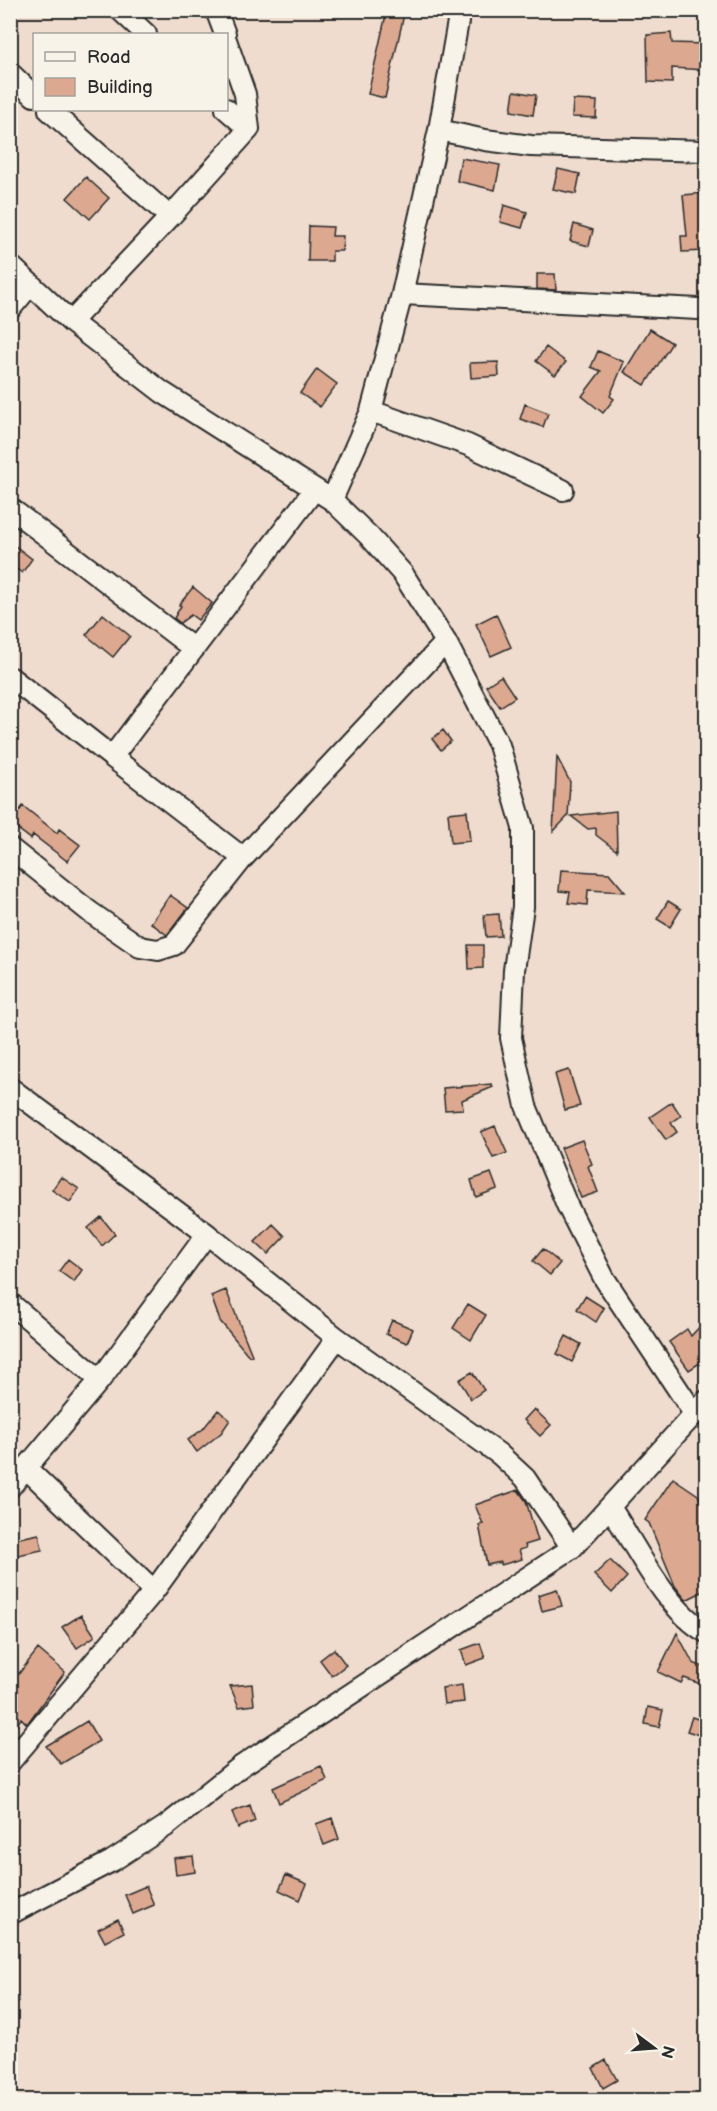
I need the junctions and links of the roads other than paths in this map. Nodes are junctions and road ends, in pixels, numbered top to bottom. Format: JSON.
{"nodes":[{"id":1,"x":120,"y":10,"type":"edge"},
{"id":2,"x":216,"y":10,"type":"edge"},
{"id":3,"x":460,"y":10,"type":"edge"},
{"id":4,"x":145,"y":33,"type":"edge"},
{"id":5,"x":225,"y":33,"type":"edge"},
{"id":6,"x":228,"y":46,"type":"edge"},
{"id":7,"x":10,"y":73,"type":"edge"},
{"id":8,"x":33,"y":95,"type":"edge"},
{"id":9,"x":50,"y":111,"type":"edge"},
{"id":10,"x":228,"y":111,"type":"edge"},
{"id":11,"x":249,"y":129,"type":"junction"},
{"id":12,"x":439,"y":130,"type":"junction"},
{"id":13,"x":706,"y":151,"type":"edge"},
{"id":14,"x":170,"y":217,"type":"junction"},
{"id":15,"x":10,"y":265,"type":"edge"},
{"id":16,"x":31,"y":284,"type":"junction"},
{"id":17,"x":402,"y":294,"type":"junction"},
{"id":18,"x":10,"y":309,"type":"edge"},
{"id":19,"x":698,"y":309,"type":"dead end"},
{"id":20,"x":71,"y":322,"type":"junction"},
{"id":21,"x":371,"y":411,"type":"junction"},
{"id":22,"x":314,"y":490,"type":"junction"},
{"id":23,"x":563,"y":490,"type":"dead end"},
{"id":24,"x":332,"y":500,"type":"junction"},
{"id":25,"x":10,"y":508,"type":"edge"},
{"id":26,"x":446,"y":642,"type":"junction"},
{"id":27,"x":194,"y":648,"type":"junction"},
{"id":28,"x":10,"y":677,"type":"edge"},
{"id":29,"x":112,"y":758,"type":"junction"},
{"id":30,"x":10,"y":848,"type":"edge"},
{"id":31,"x":243,"y":858,"type":"junction"},
{"id":32,"x":10,"y":1089,"type":"edge"},
{"id":33,"x":207,"y":1234,"type":"junction"},
{"id":34,"x":10,"y":1303,"type":"edge"},
{"id":35,"x":337,"y":1338,"type":"junction"},
{"id":36,"x":99,"y":1380,"type":"junction"},
{"id":37,"x":701,"y":1408,"type":"edge"},
{"id":38,"x":27,"y":1469,"type":"junction"},
{"id":39,"x":10,"y":1487,"type":"edge"},
{"id":40,"x":610,"y":1507,"type":"junction"},
{"id":41,"x":572,"y":1548,"type":"junction"},
{"id":42,"x":154,"y":1591,"type":"junction"},
{"id":43,"x":706,"y":1632,"type":"edge"},
{"id":44,"x":10,"y":1762,"type":"edge"},
{"id":45,"x":10,"y":1914,"type":"edge"}],
"edges":[{"from":1,"to":4,"type":"street"},
{"from":2,"to":5,"type":"street"},
{"from":3,"to":12,"type":"street"},
{"from":6,"to":11,"type":"street"},
{"from":7,"to":8,"type":"street"},
{"from":9,"to":14,"type":"street"},
{"from":10,"to":11,"type":"street"},
{"from":11,"to":14,"type":"street"},
{"from":12,"to":13,"type":"street"},
{"from":12,"to":17,"type":"street"},
{"from":14,"to":20,"type":"street"},
{"from":15,"to":16,"type":"street"},
{"from":16,"to":18,"type":"street"},
{"from":16,"to":20,"type":"street"},
{"from":17,"to":19,"type":"street"},
{"from":17,"to":21,"type":"street"},
{"from":20,"to":22,"type":"street"},
{"from":21,"to":23,"type":"street"},
{"from":21,"to":24,"type":"street"},
{"from":22,"to":24,"type":"street"},
{"from":22,"to":27,"type":"street"},
{"from":24,"to":26,"type":"street"},
{"from":25,"to":27,"type":"street"},
{"from":26,"to":31,"type":"street"},
{"from":26,"to":37,"type":"street"},
{"from":27,"to":29,"type":"street"},
{"from":28,"to":29,"type":"street"},
{"from":29,"to":31,"type":"street"},
{"from":30,"to":31,"type":"street"},
{"from":32,"to":33,"type":"street"},
{"from":33,"to":35,"type":"street"},
{"from":33,"to":36,"type":"street"},
{"from":34,"to":36,"type":"street"},
{"from":35,"to":41,"type":"street"},
{"from":35,"to":42,"type":"street"},
{"from":36,"to":38,"type":"street"},
{"from":37,"to":40,"type":"street"},
{"from":38,"to":39,"type":"street"},
{"from":38,"to":42,"type":"street"},
{"from":40,"to":41,"type":"street"},
{"from":40,"to":43,"type":"street"},
{"from":41,"to":45,"type":"street"},
{"from":42,"to":44,"type":"street"}]}
